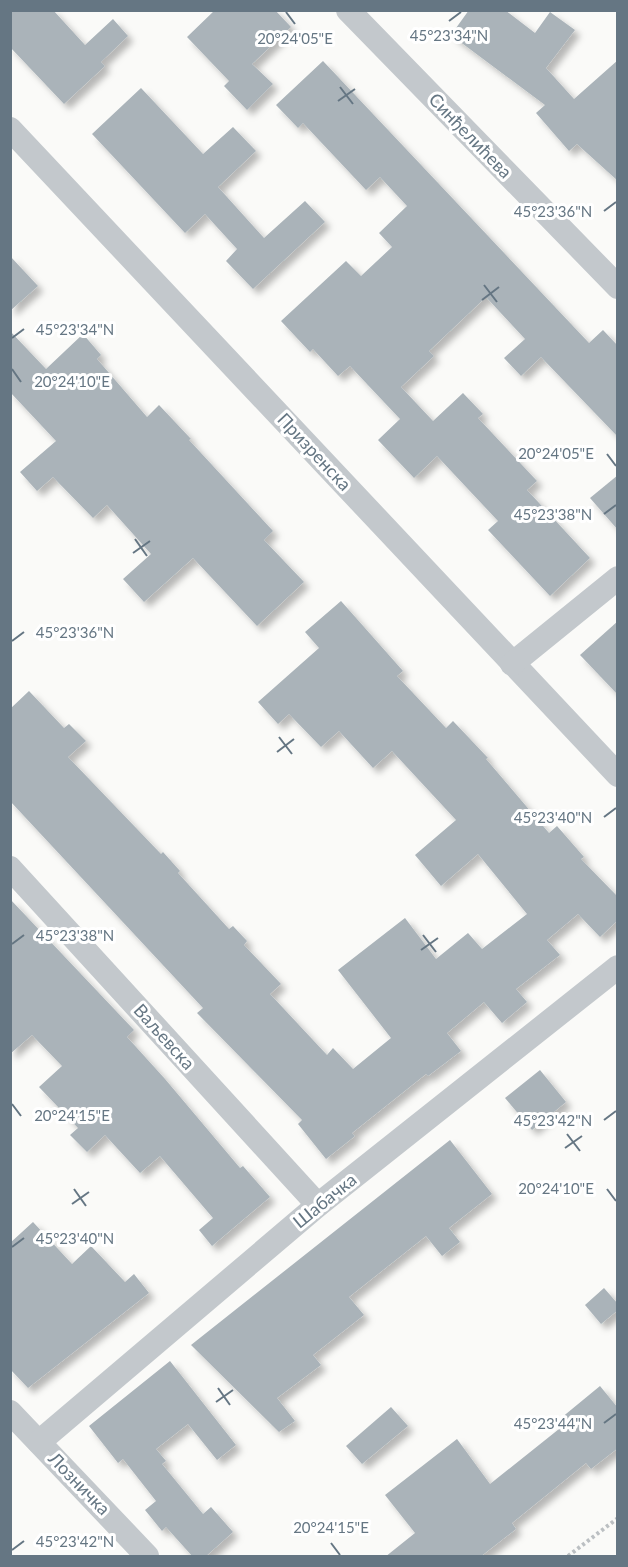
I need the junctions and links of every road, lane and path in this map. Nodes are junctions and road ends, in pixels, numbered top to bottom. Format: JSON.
{"nodes":[{"id":1,"x":348,"y":10,"type":"edge"},
{"id":2,"x":10,"y":129,"type":"edge"},
{"id":3,"x":618,"y":287,"type":"edge"},
{"id":4,"x":618,"y":578,"type":"edge"},
{"id":5,"x":512,"y":664,"type":"junction"},
{"id":6,"x":618,"y":776,"type":"edge"},
{"id":7,"x":10,"y":868,"type":"edge"},
{"id":8,"x":618,"y":967,"type":"edge"},
{"id":9,"x":318,"y":1205,"type":"junction"},
{"id":10,"x":10,"y":1412,"type":"edge"},
{"id":11,"x":39,"y":1442,"type":"junction"},
{"id":12,"x":618,"y":1518,"type":"edge"},
{"id":13,"x":147,"y":1557,"type":"edge"},
{"id":14,"x":568,"y":1557,"type":"edge"}],
"edges":[{"from":1,"to":3,"type":"street","name":"Синђелићева"},
{"from":2,"to":5,"type":"street","name":"Призренска"},
{"from":4,"to":5,"type":"street"},
{"from":5,"to":6,"type":"street","name":"Призренска"},
{"from":7,"to":9,"type":"street","name":"Ваљевска"},
{"from":8,"to":9,"type":"street","name":"Шабачка"},
{"from":9,"to":11,"type":"street","name":"Шабачка"},
{"from":10,"to":11,"type":"street","name":"Лозничка"},
{"from":11,"to":13,"type":"street","name":"Лозничка"},
{"from":12,"to":14,"type":"path"}]}
